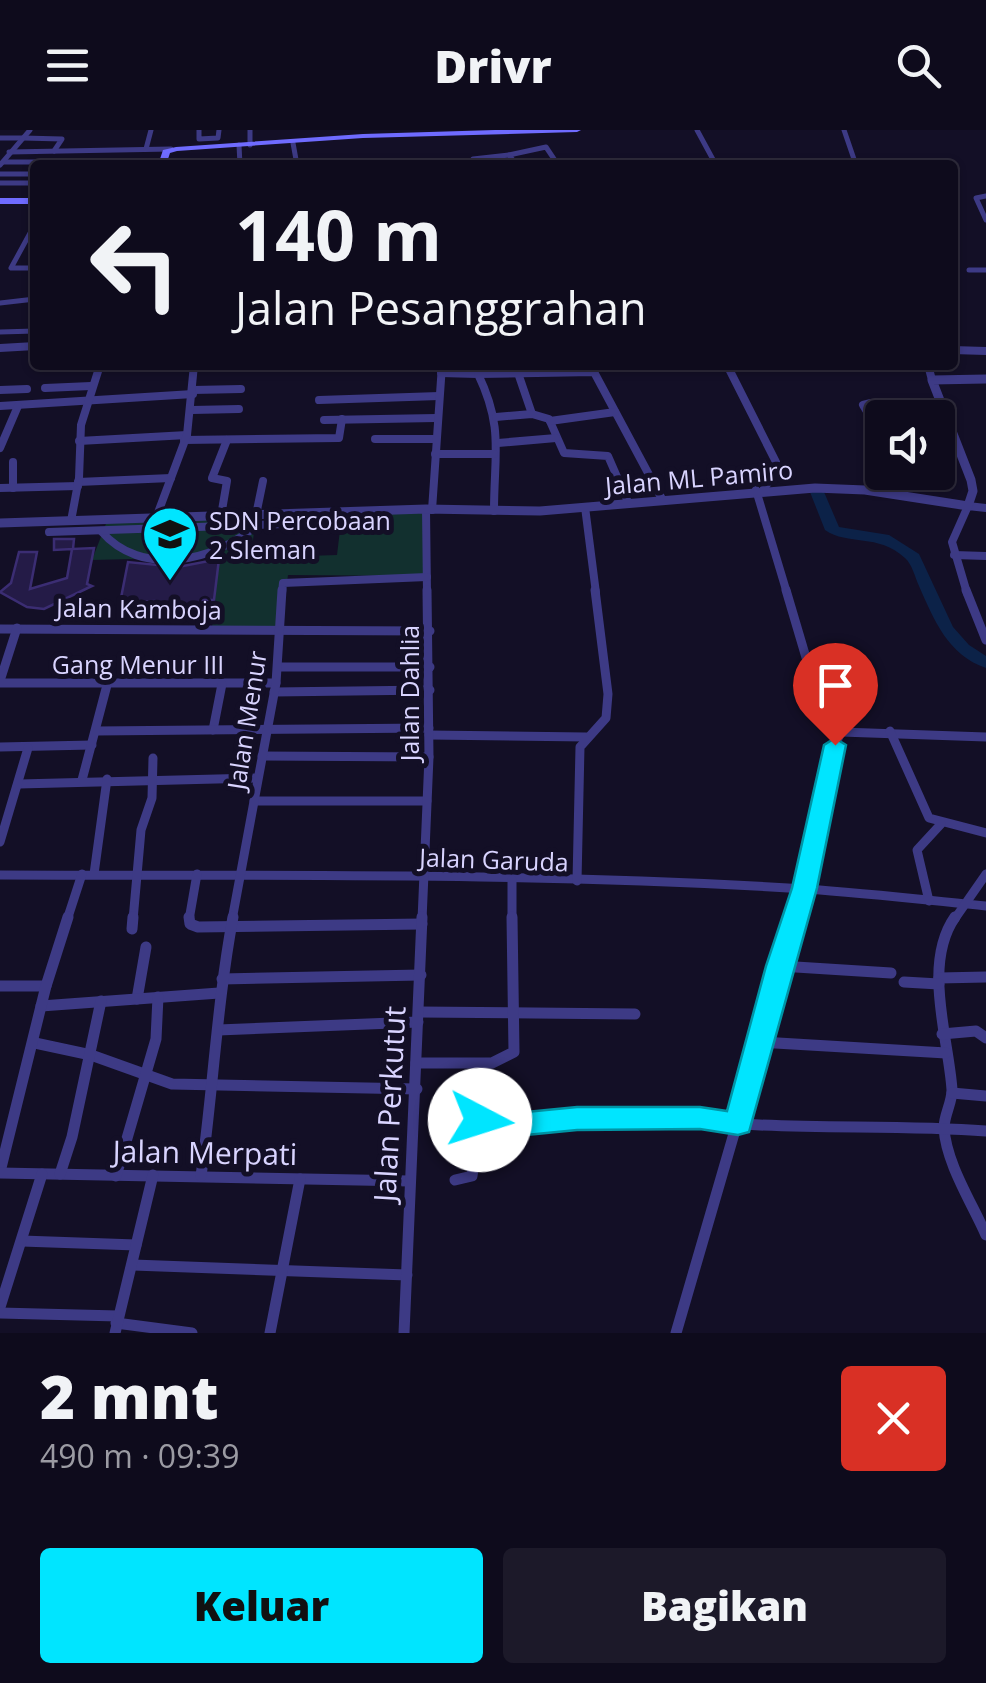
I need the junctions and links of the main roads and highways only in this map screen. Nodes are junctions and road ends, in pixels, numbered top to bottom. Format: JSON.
{"nodes":[{"id":1,"x":562,"y":130,"type":"edge"},
{"id":2,"x":577,"y":130,"type":"edge"},
{"id":3,"x":550,"y":131,"type":"edge"},
{"id":4,"x":464,"y":132,"type":"edge"},
{"id":5,"x":340,"y":134,"type":"edge"},
{"id":6,"x":163,"y":160,"type":"edge"},
{"id":7,"x":0,"y":201,"type":"edge"},
{"id":8,"x":30,"y":201,"type":"edge"}],
"edges":[{"from":1,"to":2,"type":"main road"},
{"from":1,"to":3,"type":"main road"},
{"from":3,"to":4,"type":"main road"},
{"from":4,"to":5,"type":"main road"},
{"from":5,"to":6,"type":"main road"},
{"from":7,"to":8,"type":"main road"}]}
